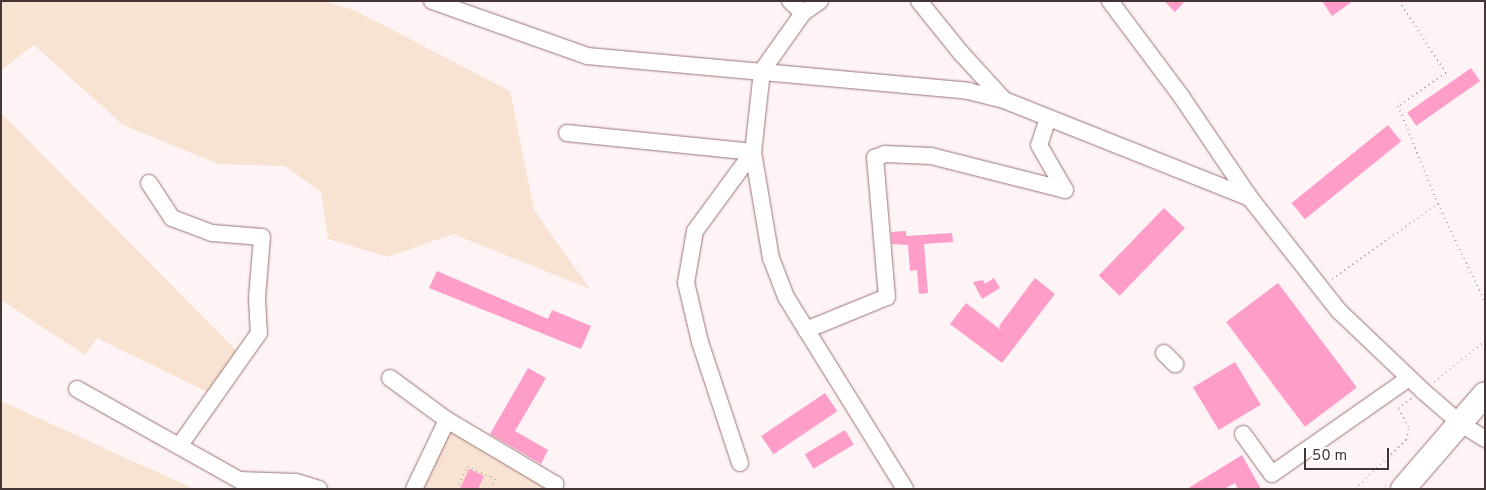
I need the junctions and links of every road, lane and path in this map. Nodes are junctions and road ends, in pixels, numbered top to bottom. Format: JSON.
{"nodes":[{"id":1,"x":432,"y":1,"type":"edge"},
{"id":2,"x":790,"y":1,"type":"edge"},
{"id":3,"x":820,"y":1,"type":"edge"},
{"id":4,"x":919,"y":1,"type":"edge"},
{"id":5,"x":1110,"y":1,"type":"edge"},
{"id":6,"x":1399,"y":1,"type":"edge"},
{"id":7,"x":803,"y":13,"type":"junction"},
{"id":8,"x":762,"y":71,"type":"junction"},
{"id":9,"x":1004,"y":100,"type":"junction"},
{"id":10,"x":1048,"y":118,"type":"junction"},
{"id":11,"x":567,"y":134,"type":"dead end"},
{"id":12,"x":753,"y":152,"type":"junction"},
{"id":13,"x":149,"y":183,"type":"dead end"},
{"id":14,"x":1250,"y":198,"type":"junction"},
{"id":15,"x":1438,"y":204,"type":"junction"},
{"id":16,"x":1320,"y":288,"type":"junction"},
{"id":17,"x":1485,"y":302,"type":"edge"},
{"id":18,"x":806,"y":330,"type":"junction"},
{"id":19,"x":1485,"y":341,"type":"edge"},
{"id":20,"x":390,"y":378,"type":"dead end"},
{"id":21,"x":1409,"y":378,"type":"junction"},
{"id":22,"x":77,"y":389,"type":"dead end"},
{"id":23,"x":1423,"y":391,"type":"junction"},
{"id":24,"x":1485,"y":394,"type":"edge"},
{"id":25,"x":447,"y":420,"type":"junction"},
{"id":26,"x":1461,"y":424,"type":"junction"},
{"id":27,"x":1243,"y":434,"type":"dead end"},
{"id":28,"x":1485,"y":438,"type":"edge"},
{"id":29,"x":180,"y":445,"type":"junction"},
{"id":30,"x":740,"y":463,"type":"dead end"},
{"id":31,"x":318,"y":489,"type":"edge"},
{"id":32,"x":414,"y":489,"type":"edge"},
{"id":33,"x":457,"y":489,"type":"edge"},
{"id":34,"x":491,"y":489,"type":"edge"},
{"id":35,"x":555,"y":489,"type":"edge"},
{"id":36,"x":905,"y":489,"type":"edge"},
{"id":37,"x":1355,"y":489,"type":"edge"},
{"id":38,"x":1402,"y":489,"type":"edge"}],
"edges":[{"from":1,"to":8,"type":"street"},
{"from":2,"to":7,"type":"street"},
{"from":3,"to":7,"type":"street"},
{"from":4,"to":9,"type":"street"},
{"from":5,"to":14,"type":"street"},
{"from":6,"to":15,"type":"path"},
{"from":7,"to":8,"type":"street"},
{"from":8,"to":9,"type":"street"},
{"from":8,"to":12,"type":"street"},
{"from":9,"to":10,"type":"street"},
{"from":10,"to":14,"type":"street"},
{"from":10,"to":18,"type":"street"},
{"from":11,"to":12,"type":"street"},
{"from":12,"to":18,"type":"street"},
{"from":12,"to":30,"type":"street"},
{"from":13,"to":29,"type":"street"},
{"from":14,"to":16,"type":"street"},
{"from":15,"to":16,"type":"path"},
{"from":15,"to":17,"type":"path"},
{"from":16,"to":21,"type":"street"},
{"from":18,"to":36,"type":"street"},
{"from":19,"to":23,"type":"path"},
{"from":20,"to":25,"type":"street"},
{"from":21,"to":23,"type":"street"},
{"from":21,"to":27,"type":"street"},
{"from":22,"to":29,"type":"street"},
{"from":23,"to":26,"type":"street"},
{"from":23,"to":37,"type":"path"},
{"from":24,"to":26,"type":"highway"},
{"from":25,"to":32,"type":"street"},
{"from":25,"to":35,"type":"street"},
{"from":26,"to":28,"type":"street"},
{"from":26,"to":38,"type":"highway"},
{"from":29,"to":31,"type":"street"},
{"from":33,"to":34,"type":"path"}]}
